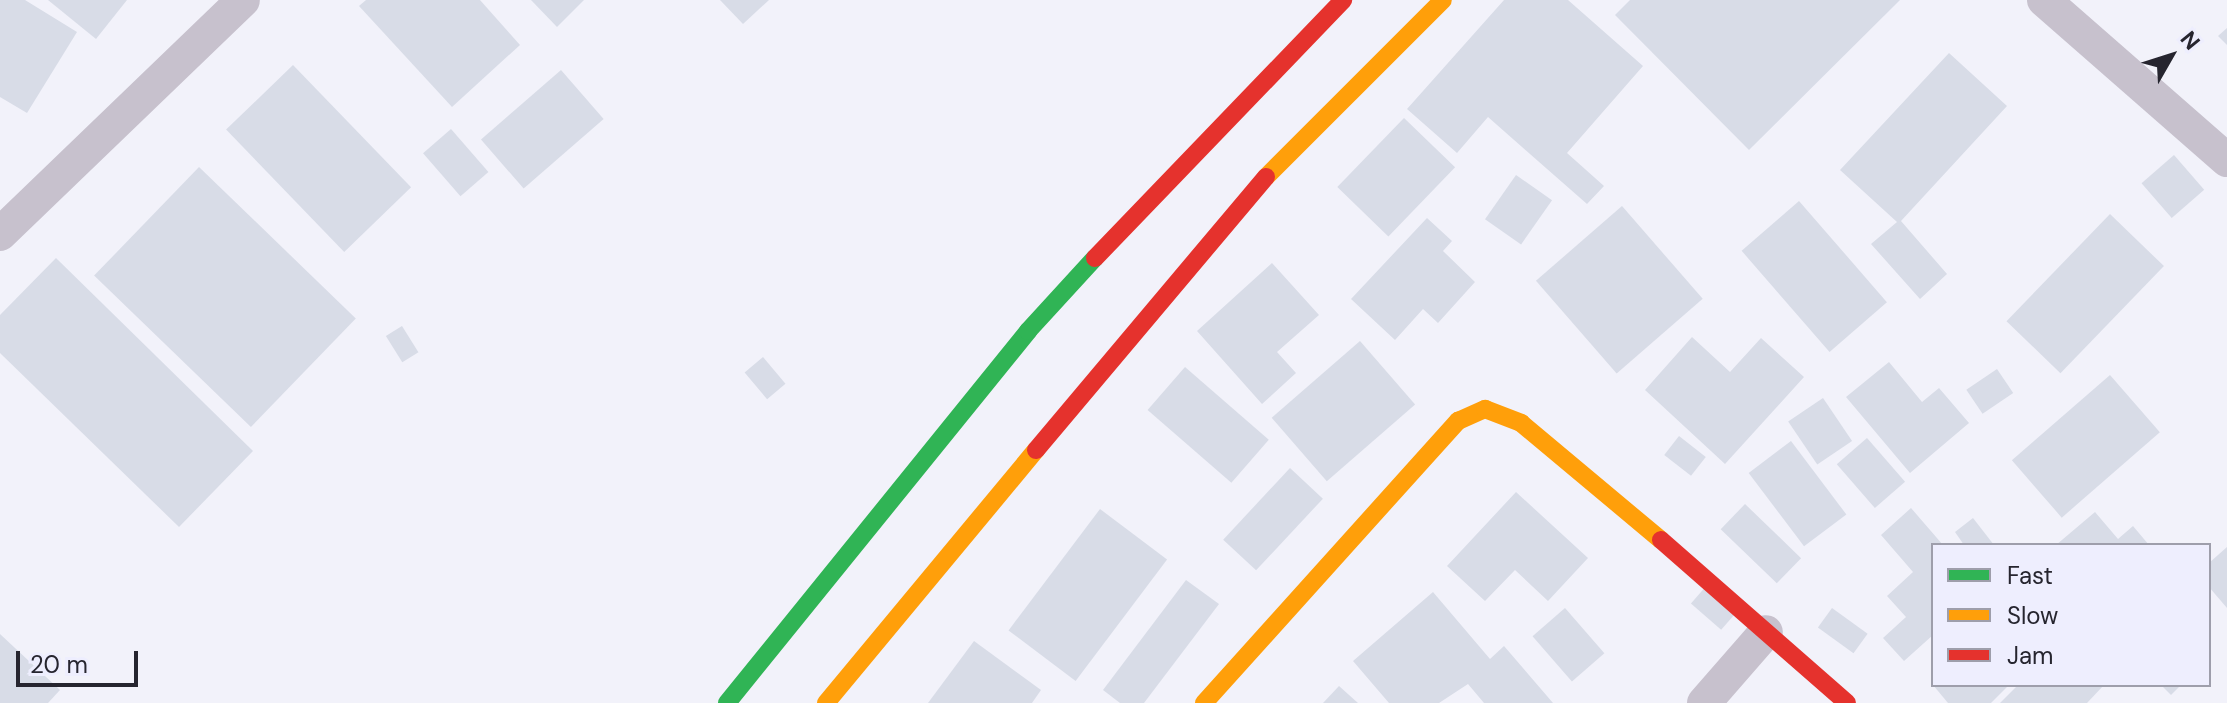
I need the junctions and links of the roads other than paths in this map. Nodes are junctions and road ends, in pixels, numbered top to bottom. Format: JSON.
{"nodes":[{"id":1,"x":243,"y":0,"type":"edge"},
{"id":2,"x":1343,"y":0,"type":"edge"},
{"id":3,"x":1443,"y":0,"type":"edge"},
{"id":4,"x":2044,"y":0,"type":"edge"},
{"id":5,"x":2227,"y":160,"type":"edge"},
{"id":6,"x":0,"y":234,"type":"edge"},
{"id":7,"x":1766,"y":632,"type":"junction"},
{"id":8,"x":727,"y":703,"type":"edge"},
{"id":9,"x":826,"y":703,"type":"edge"},
{"id":10,"x":1204,"y":703,"type":"edge"},
{"id":11,"x":1704,"y":703,"type":"edge"},
{"id":12,"x":1847,"y":703,"type":"edge"}],
"edges":[{"from":1,"to":6,"type":"street"},
{"from":2,"to":8,"type":"main road"},
{"from":3,"to":9,"type":"main road"},
{"from":4,"to":5,"type":"street"},
{"from":7,"to":10,"type":"main road"},
{"from":7,"to":11,"type":"street"},
{"from":7,"to":12,"type":"main road"}]}
